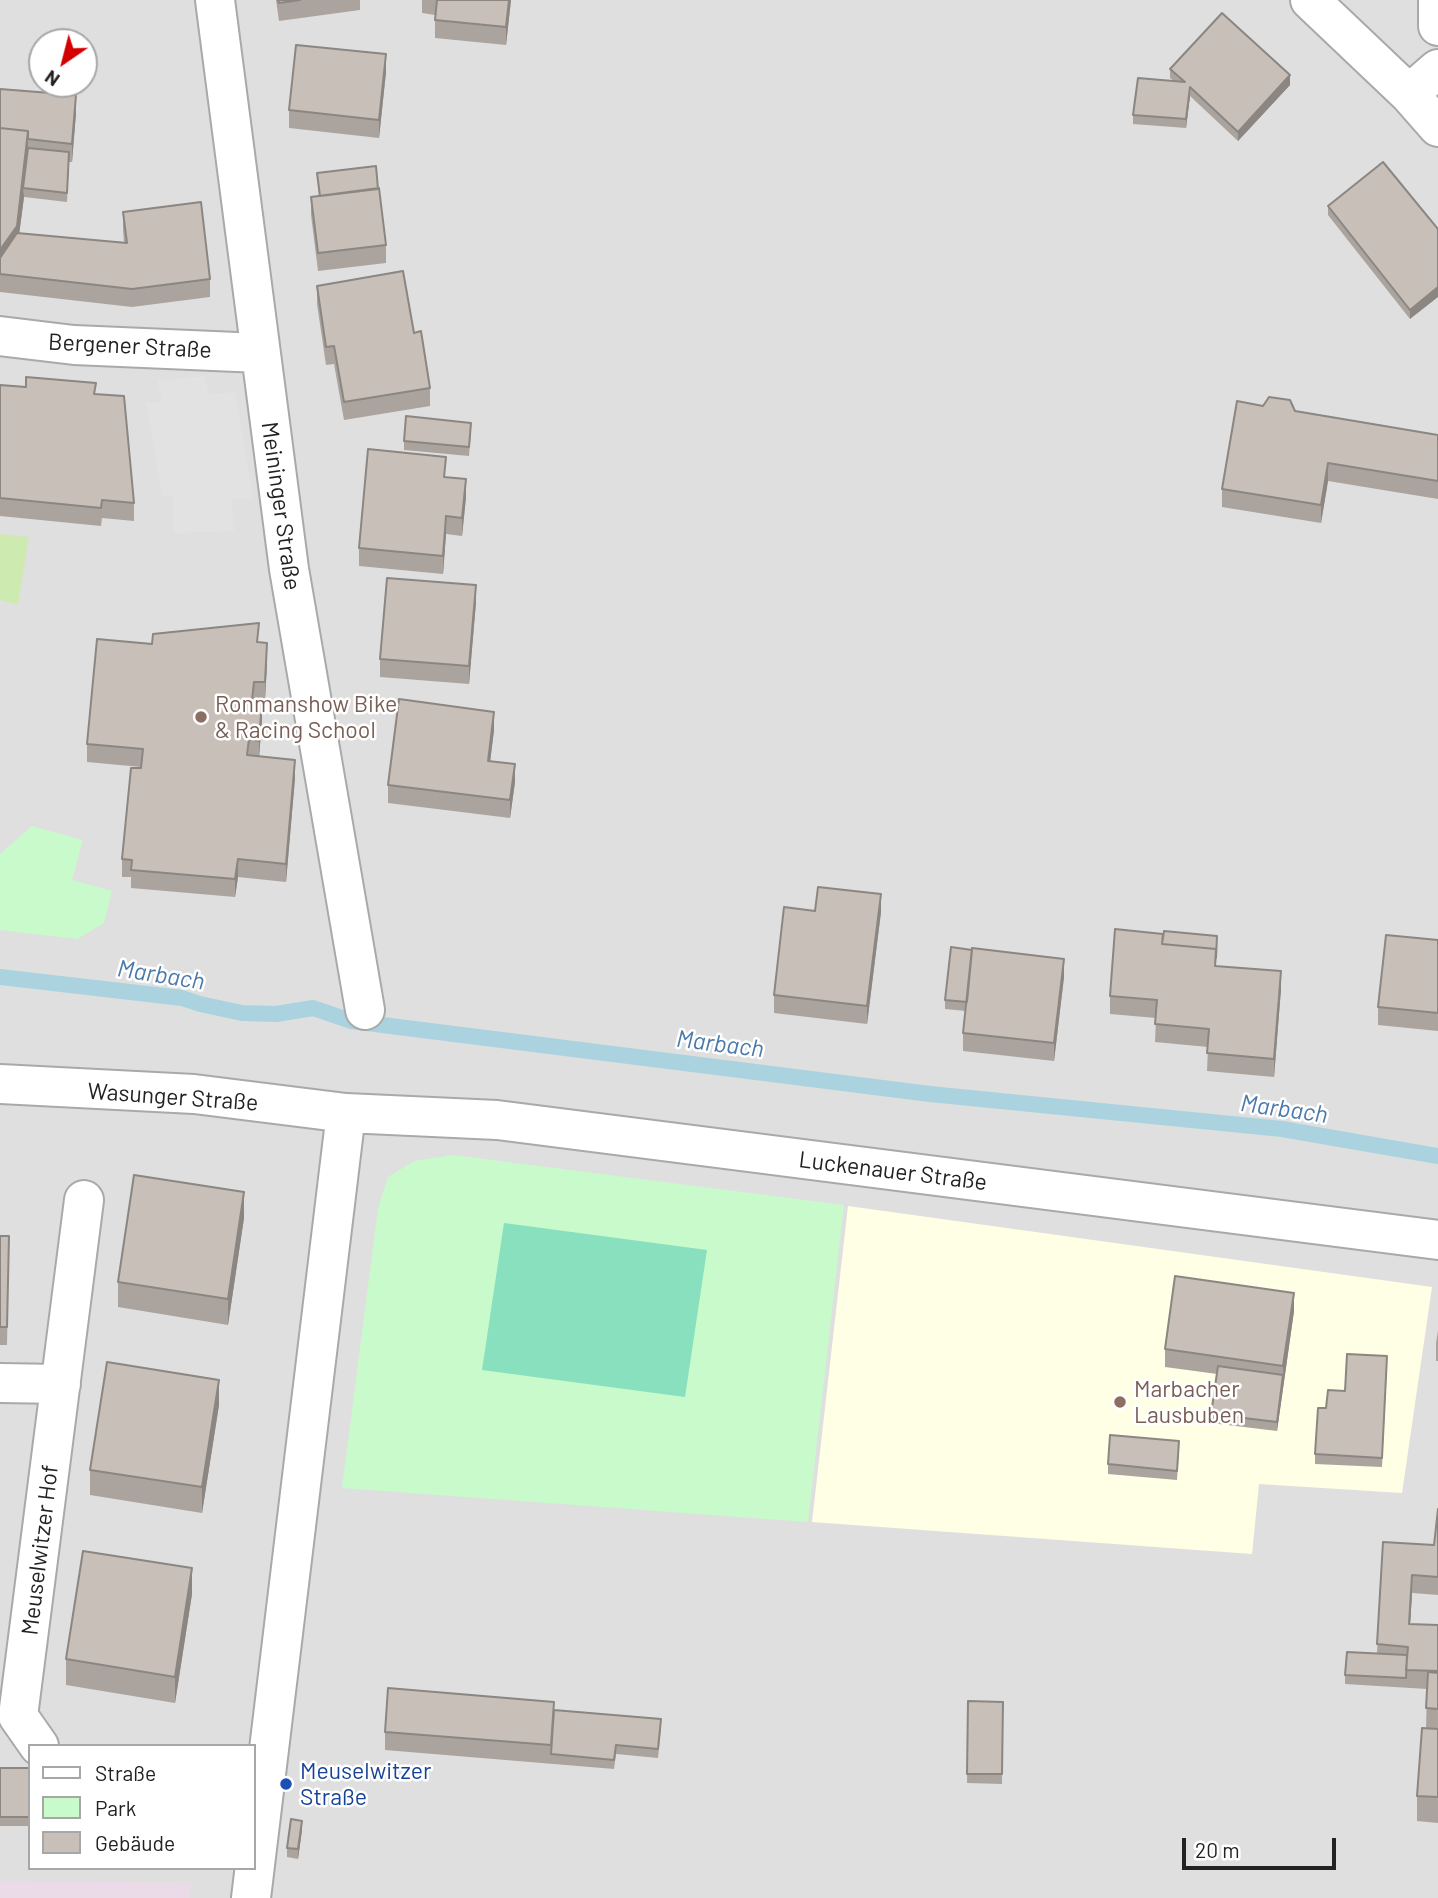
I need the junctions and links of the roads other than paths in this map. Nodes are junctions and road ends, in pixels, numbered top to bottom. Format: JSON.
{"nodes":[{"id":1,"x":215,"y":0,"type":"edge"},
{"id":2,"x":1310,"y":0,"type":"edge"},
{"id":3,"x":1438,"y":0,"type":"edge"},
{"id":4,"x":1438,"y":26,"type":"edge"},
{"id":5,"x":1438,"y":69,"type":"edge"},
{"id":6,"x":1409,"y":94,"type":"junction"},
{"id":7,"x":1438,"y":127,"type":"edge"},
{"id":8,"x":0,"y":336,"type":"edge"},
{"id":9,"x":260,"y":353,"type":"junction"},
{"id":10,"x":365,"y":1010,"type":"dead end"},
{"id":11,"x":0,"y":1084,"type":"edge"},
{"id":12,"x":346,"y":1113,"type":"junction"},
{"id":13,"x":84,"y":1200,"type":"dead end"},
{"id":14,"x":1438,"y":1240,"type":"edge"},
{"id":15,"x":0,"y":1383,"type":"edge"},
{"id":16,"x":61,"y":1384,"type":"junction"},
{"id":17,"x":19,"y":1716,"type":"edge"},
{"id":18,"x":261,"y":1765,"type":"edge"},
{"id":19,"x":256,"y":1832,"type":"edge"},
{"id":20,"x":253,"y":1870,"type":"edge"},
{"id":21,"x":251,"y":1898,"type":"edge"}],
"edges":[{"from":1,"to":9,"type":"street","name":"Meininger Straße"},
{"from":2,"to":6,"type":"street"},
{"from":3,"to":4,"type":"street"},
{"from":5,"to":6,"type":"street"},
{"from":6,"to":7,"type":"street"},
{"from":8,"to":9,"type":"street","name":"Bergener Straße"},
{"from":9,"to":10,"type":"street","name":"Meininger Straße"},
{"from":11,"to":12,"type":"street","name":"Wasunger Straße"},
{"from":12,"to":14,"type":"street","name":"Luckenauer Straße"},
{"from":12,"to":18,"type":"street"},
{"from":13,"to":16,"type":"street","name":"Meuselwitzer Hof"},
{"from":15,"to":16,"type":"street"},
{"from":16,"to":17,"type":"street","name":"Meuselwitzer Hof"},
{"from":18,"to":19,"type":"street"},
{"from":20,"to":21,"type":"street"}]}
